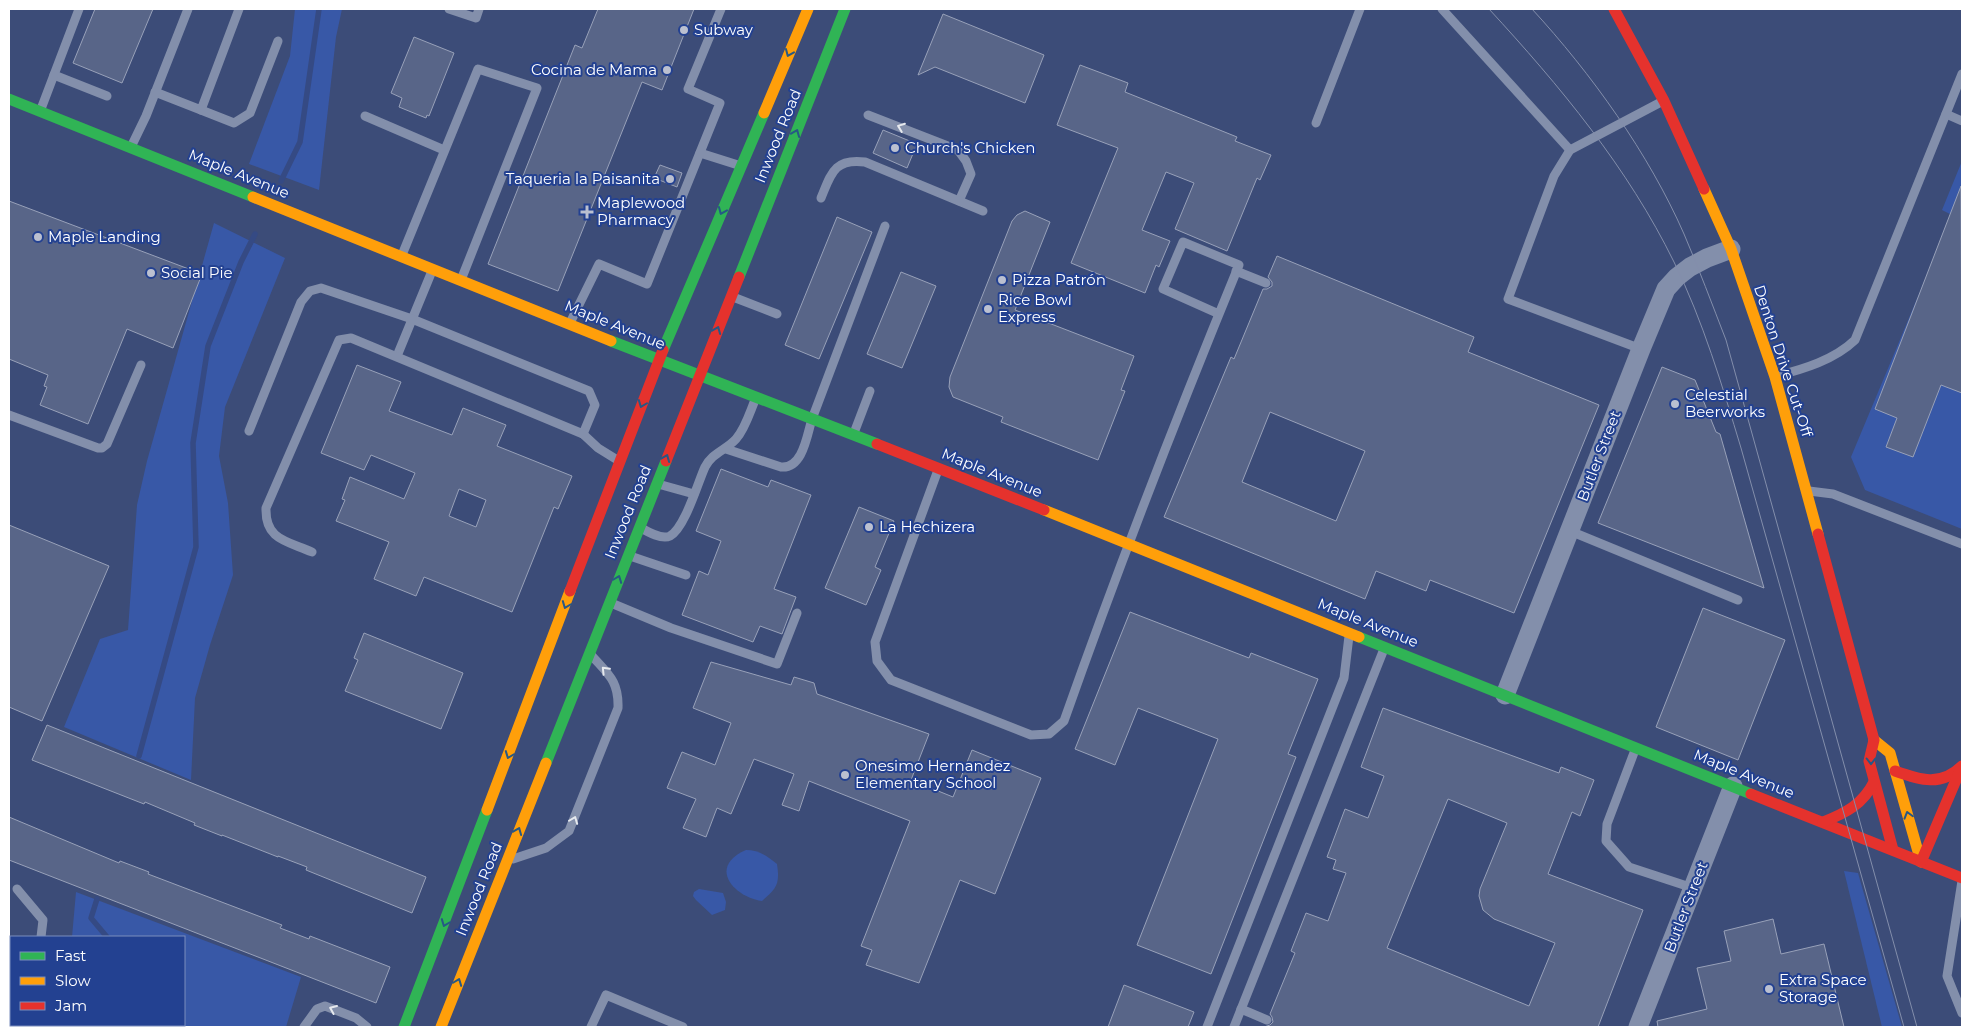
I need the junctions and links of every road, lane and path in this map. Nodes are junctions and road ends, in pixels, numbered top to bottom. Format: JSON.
{"nodes":[{"id":1,"x":79,"y":9,"type":"edge"},
{"id":2,"x":188,"y":9,"type":"edge"},
{"id":3,"x":239,"y":9,"type":"edge"},
{"id":4,"x":449,"y":9,"type":"edge"},
{"id":5,"x":479,"y":9,"type":"edge"},
{"id":6,"x":721,"y":9,"type":"edge"},
{"id":7,"x":808,"y":9,"type":"edge"},
{"id":8,"x":845,"y":9,"type":"edge"},
{"id":9,"x":1360,"y":9,"type":"edge"},
{"id":10,"x":1442,"y":9,"type":"edge"},
{"id":11,"x":1614,"y":9,"type":"edge"},
{"id":12,"x":278,"y":41,"type":"dead end"},
{"id":13,"x":1962,"y":74,"type":"edge"},
{"id":14,"x":54,"y":76,"type":"junction"},
{"id":15,"x":155,"y":92,"type":"junction"},
{"id":16,"x":107,"y":96,"type":"dead end"},
{"id":17,"x":1664,"y":101,"type":"junction"},
{"id":18,"x":10,"y":105,"type":"edge"},
{"id":19,"x":201,"y":110,"type":"junction"},
{"id":20,"x":40,"y":111,"type":"junction"},
{"id":21,"x":868,"y":114,"type":"dead end"},
{"id":22,"x":1946,"y":114,"type":"junction"},
{"id":23,"x":365,"y":116,"type":"dead end"},
{"id":24,"x":1962,"y":121,"type":"edge"},
{"id":25,"x":1316,"y":122,"type":"dead end"},
{"id":26,"x":131,"y":148,"type":"junction"},
{"id":27,"x":444,"y":150,"type":"junction"},
{"id":28,"x":1570,"y":150,"type":"junction"},
{"id":29,"x":700,"y":153,"type":"junction"},
{"id":30,"x":746,"y":168,"type":"junction"},
{"id":31,"x":821,"y":198,"type":"dead end"},
{"id":32,"x":960,"y":201,"type":"junction"},
{"id":33,"x":983,"y":211,"type":"dead end"},
{"id":34,"x":885,"y":226,"type":"dead end"},
{"id":35,"x":1731,"y":249,"type":"junction"},
{"id":36,"x":402,"y":255,"type":"junction"},
{"id":37,"x":433,"y":268,"type":"junction"},
{"id":38,"x":1236,"y":271,"type":"junction"},
{"id":39,"x":461,"y":280,"type":"junction"},
{"id":40,"x":1266,"y":283,"type":"dead end"},
{"id":41,"x":730,"y":296,"type":"junction"},
{"id":42,"x":777,"y":314,"type":"dead end"},
{"id":43,"x":1219,"y":314,"type":"junction"},
{"id":44,"x":412,"y":319,"type":"junction"},
{"id":45,"x":570,"y":323,"type":"junction"},
{"id":46,"x":1640,"y":349,"type":"junction"},
{"id":47,"x":397,"y":356,"type":"junction"},
{"id":48,"x":660,"y":359,"type":"junction"},
{"id":49,"x":141,"y":365,"type":"dead end"},
{"id":50,"x":699,"y":376,"type":"junction"},
{"id":51,"x":1775,"y":377,"type":"junction"},
{"id":52,"x":870,"y":391,"type":"dead end"},
{"id":53,"x":756,"y":398,"type":"junction"},
{"id":54,"x":9,"y":414,"type":"edge"},
{"id":55,"x":812,"y":419,"type":"junction"},
{"id":56,"x":249,"y":431,"type":"dead end"},
{"id":57,"x":583,"y":434,"type":"junction"},
{"id":58,"x":853,"y":435,"type":"junction"},
{"id":59,"x":726,"y":449,"type":"junction"},
{"id":60,"x":620,"y":462,"type":"junction"},
{"id":61,"x":939,"y":468,"type":"junction"},
{"id":62,"x":656,"y":483,"type":"junction"},
{"id":63,"x":1807,"y":491,"type":"junction"},
{"id":64,"x":694,"y":494,"type":"junction"},
{"id":65,"x":638,"y":527,"type":"junction"},
{"id":66,"x":1570,"y":531,"type":"junction"},
{"id":67,"x":1128,"y":544,"type":"junction"},
{"id":68,"x":1962,"y":544,"type":"edge"},
{"id":69,"x":312,"y":552,"type":"dead end"},
{"id":70,"x":627,"y":555,"type":"junction"},
{"id":71,"x":686,"y":575,"type":"dead end"},
{"id":72,"x":606,"y":599,"type":"junction"},
{"id":73,"x":1738,"y":600,"type":"dead end"},
{"id":74,"x":797,"y":613,"type":"dead end"},
{"id":75,"x":1350,"y":632,"type":"junction"},
{"id":76,"x":1385,"y":646,"type":"junction"},
{"id":77,"x":588,"y":653,"type":"junction"},
{"id":78,"x":1506,"y":695,"type":"junction"},
{"id":79,"x":1874,"y":740,"type":"junction"},
{"id":80,"x":1636,"y":747,"type":"junction"},
{"id":81,"x":1962,"y":766,"type":"edge"},
{"id":82,"x":1895,"y":770,"type":"junction"},
{"id":83,"x":1874,"y":782,"type":"junction"},
{"id":84,"x":1733,"y":786,"type":"junction"},
{"id":85,"x":1822,"y":822,"type":"junction"},
{"id":86,"x":1893,"y":850,"type":"junction"},
{"id":87,"x":506,"y":862,"type":"junction"},
{"id":88,"x":1921,"y":862,"type":"junction"},
{"id":89,"x":1962,"y":880,"type":"edge"},
{"id":90,"x":1693,"y":888,"type":"junction"},
{"id":91,"x":17,"y":889,"type":"dead end"},
{"id":92,"x":1959,"y":925,"type":"edge"},
{"id":93,"x":41,"y":936,"type":"edge"},
{"id":94,"x":1241,"y":1009,"type":"junction"},
{"id":95,"x":1962,"y":1013,"type":"edge"},
{"id":96,"x":1267,"y":1020,"type":"dead end"},
{"id":97,"x":304,"y":1027,"type":"edge"},
{"id":98,"x":367,"y":1027,"type":"edge"},
{"id":99,"x":404,"y":1027,"type":"edge"},
{"id":100,"x":441,"y":1027,"type":"edge"},
{"id":101,"x":592,"y":1027,"type":"edge"},
{"id":102,"x":683,"y":1027,"type":"edge"},
{"id":103,"x":1207,"y":1027,"type":"edge"},
{"id":104,"x":1234,"y":1027,"type":"edge"},
{"id":105,"x":1638,"y":1027,"type":"edge"}],
"edges":[{"from":1,"to":14,"type":"lane"},
{"from":2,"to":15,"type":"lane"},
{"from":3,"to":19,"type":"lane"},
{"from":4,"to":5,"type":"lane"},
{"from":6,"to":29,"type":"lane"},
{"from":7,"to":30,"type":"main road","name":"Inwood Road","one_way":true},
{"from":41,"to":8,"type":"main road","name":"Inwood Road","one_way":true},
{"from":9,"to":25,"type":"lane"},
{"from":10,"to":28,"type":"lane"},
{"from":11,"to":17,"type":"main road","name":"Denton Drive Cut-Off"},
{"from":12,"to":19,"type":"lane"},
{"from":13,"to":22,"type":"lane"},
{"from":14,"to":16,"type":"lane"},
{"from":14,"to":20,"type":"lane"},
{"from":15,"to":19,"type":"lane"},
{"from":15,"to":26,"type":"lane"},
{"from":17,"to":28,"type":"lane"},
{"from":17,"to":35,"type":"main road","name":"Denton Drive Cut-Off"},
{"from":18,"to":20,"type":"main road","name":"Maple Avenue"},
{"from":20,"to":26,"type":"main road","name":"Maple Avenue"},
{"from":32,"to":21,"type":"lane","one_way":true},
{"from":22,"to":24,"type":"lane"},
{"from":22,"to":51,"type":"lane"},
{"from":23,"to":27,"type":"lane"},
{"from":26,"to":36,"type":"main road","name":"Maple Avenue"},
{"from":27,"to":36,"type":"lane"},
{"from":27,"to":39,"type":"lane"},
{"from":28,"to":46,"type":"lane"},
{"from":29,"to":30,"type":"lane"},
{"from":29,"to":45,"type":"lane"},
{"from":30,"to":48,"type":"main road","name":"Inwood Road","one_way":true},
{"from":31,"to":32,"type":"lane"},
{"from":32,"to":33,"type":"lane"},
{"from":34,"to":55,"type":"lane"},
{"from":35,"to":46,"type":"street","name":"Butler Street"},
{"from":35,"to":51,"type":"main road","name":"Denton Drive Cut-Off"},
{"from":36,"to":37,"type":"main road","name":"Maple Avenue"},
{"from":37,"to":39,"type":"main road","name":"Maple Avenue"},
{"from":37,"to":44,"type":"lane"},
{"from":38,"to":40,"type":"lane"},
{"from":38,"to":43,"type":"lane"},
{"from":38,"to":43,"type":"lane"},
{"from":39,"to":45,"type":"main road","name":"Maple Avenue"},
{"from":41,"to":42,"type":"lane"},
{"from":50,"to":41,"type":"main road","name":"Inwood Road","one_way":true},
{"from":43,"to":67,"type":"lane"},
{"from":44,"to":47,"type":"lane"},
{"from":44,"to":56,"type":"lane"},
{"from":44,"to":57,"type":"lane"},
{"from":45,"to":48,"type":"main road","name":"Maple Avenue"},
{"from":46,"to":66,"type":"street","name":"Butler Street"},
{"from":47,"to":57,"type":"lane"},
{"from":47,"to":69,"type":"lane"},
{"from":48,"to":50,"type":"main road","name":"Maple Avenue"},
{"from":48,"to":60,"type":"main road","name":"Inwood Road","one_way":true},
{"from":49,"to":54,"type":"lane"},
{"from":50,"to":53,"type":"main road","name":"Maple Avenue"},
{"from":62,"to":50,"type":"main road","name":"Inwood Road","one_way":true},
{"from":51,"to":63,"type":"main road","name":"Denton Drive Cut-Off"},
{"from":52,"to":58,"type":"lane"},
{"from":53,"to":55,"type":"main road","name":"Maple Avenue"},
{"from":53,"to":59,"type":"lane"},
{"from":55,"to":58,"type":"main road","name":"Maple Avenue"},
{"from":55,"to":59,"type":"lane"},
{"from":57,"to":60,"type":"lane"},
{"from":58,"to":61,"type":"main road","name":"Maple Avenue"},
{"from":59,"to":64,"type":"lane"},
{"from":60,"to":99,"type":"main road","name":"Inwood Road","one_way":true},
{"from":61,"to":67,"type":"main road","name":"Maple Avenue"},
{"from":61,"to":67,"type":"lane"},
{"from":62,"to":64,"type":"lane"},
{"from":62,"to":65,"type":"main road","name":"Inwood Road"},
{"from":63,"to":68,"type":"lane"},
{"from":63,"to":79,"type":"main road","name":"Denton Drive Cut-Off"},
{"from":64,"to":65,"type":"lane"},
{"from":65,"to":70,"type":"main road","name":"Inwood Road"},
{"from":66,"to":73,"type":"lane"},
{"from":66,"to":78,"type":"street","name":"Butler Street"},
{"from":67,"to":75,"type":"main road","name":"Maple Avenue"},
{"from":70,"to":71,"type":"lane"},
{"from":72,"to":70,"type":"main road","name":"Inwood Road","one_way":true},
{"from":72,"to":74,"type":"lane"},
{"from":72,"to":77,"type":"main road","name":"Inwood Road"},
{"from":75,"to":76,"type":"main road","name":"Maple Avenue"},
{"from":75,"to":103,"type":"lane"},
{"from":76,"to":78,"type":"main road","name":"Maple Avenue"},
{"from":76,"to":94,"type":"lane"},
{"from":87,"to":77,"type":"main road","name":"Inwood Road","one_way":true},
{"from":87,"to":77,"type":"lane","one_way":true},
{"from":78,"to":80,"type":"main road","name":"Maple Avenue"},
{"from":79,"to":82,"type":"main road","name":"Denton Drive Cut-Off"},
{"from":79,"to":83,"type":"main road","name":"Denton Drive Cut-Off","one_way":true},
{"from":80,"to":84,"type":"main road","name":"Maple Avenue"},
{"from":80,"to":90,"type":"lane"},
{"from":81,"to":82,"type":"main road"},
{"from":81,"to":88,"type":"main road"},
{"from":88,"to":82,"type":"main road","name":"Denton Drive Cut-Off","one_way":true},
{"from":83,"to":85,"type":"main road"},
{"from":83,"to":86,"type":"main road","name":"Denton Drive Cut-Off"},
{"from":84,"to":85,"type":"main road","name":"Maple Avenue"},
{"from":84,"to":90,"type":"street","name":"Butler Street"},
{"from":85,"to":86,"type":"main road","name":"Maple Avenue"},
{"from":86,"to":88,"type":"main road","name":"Maple Avenue"},
{"from":100,"to":87,"type":"main road","name":"Inwood Road","one_way":true},
{"from":88,"to":89,"type":"main road","name":"Maple Avenue"},
{"from":89,"to":92,"type":"lane"},
{"from":90,"to":105,"type":"street","name":"Butler Street"},
{"from":91,"to":93,"type":"lane"},
{"from":92,"to":95,"type":"lane"},
{"from":94,"to":96,"type":"lane"},
{"from":94,"to":104,"type":"lane"},
{"from":98,"to":97,"type":"lane","one_way":true},
{"from":101,"to":102,"type":"lane"}]}
